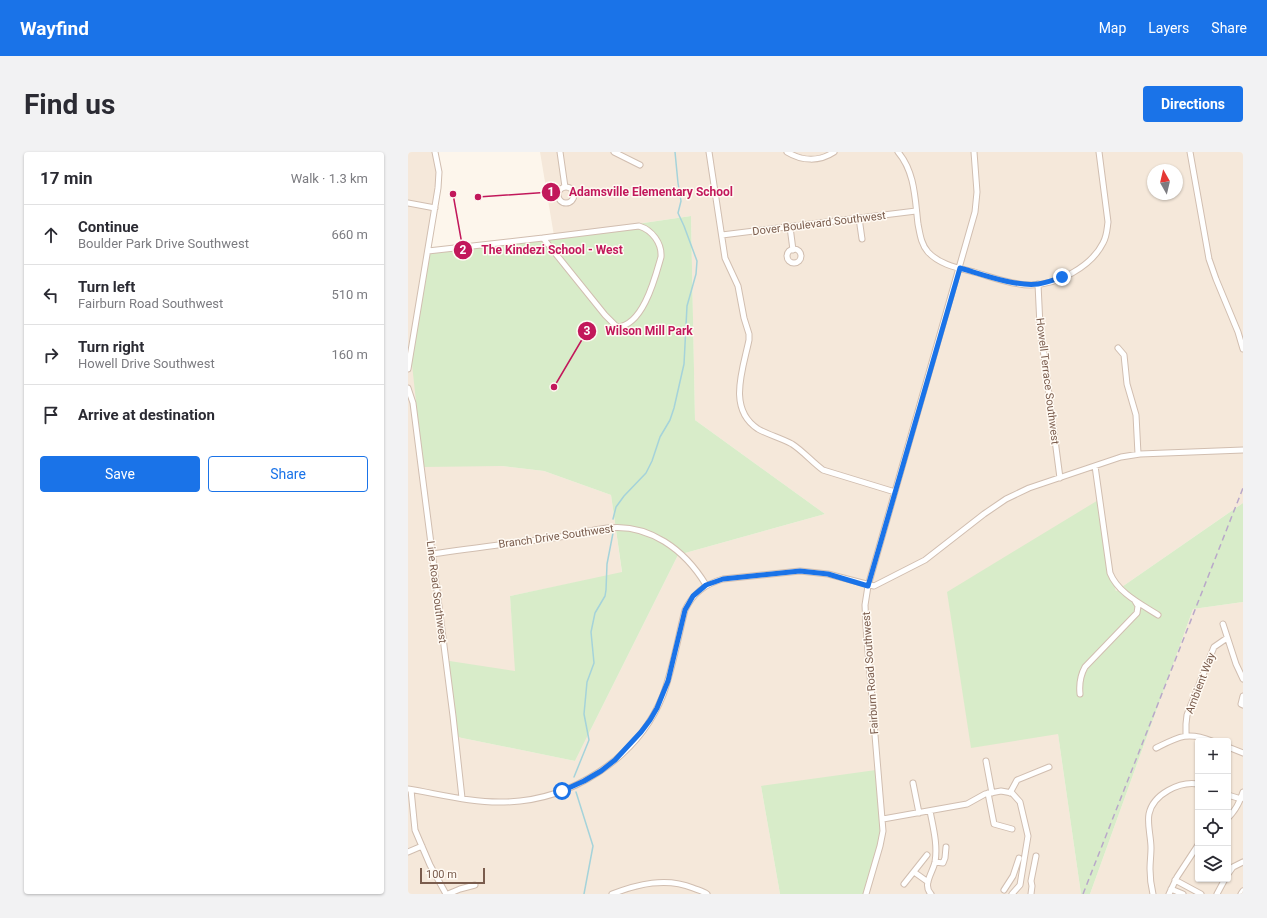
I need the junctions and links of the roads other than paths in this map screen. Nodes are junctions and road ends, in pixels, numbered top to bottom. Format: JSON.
{"nodes":[{"id":1,"x":435,"y":152,"type":"edge"},
{"id":2,"x":560,"y":152,"type":"edge"},
{"id":3,"x":614,"y":152,"type":"edge"},
{"id":4,"x":709,"y":152,"type":"edge"},
{"id":5,"x":787,"y":152,"type":"edge"},
{"id":6,"x":834,"y":152,"type":"edge"},
{"id":7,"x":898,"y":152,"type":"edge"},
{"id":8,"x":974,"y":152,"type":"edge"},
{"id":9,"x":1099,"y":152,"type":"edge"},
{"id":10,"x":1190,"y":152,"type":"edge"},
{"id":11,"x":640,"y":165,"type":"dead end"},
{"id":12,"x":565,"y":187,"type":"dead end"},
{"id":13,"x":408,"y":204,"type":"edge"},
{"id":14,"x":435,"y":208,"type":"junction"},
{"id":15,"x":916,"y":211,"type":"junction"},
{"id":16,"x":859,"y":218,"type":"junction"},
{"id":17,"x":790,"y":227,"type":"junction"},
{"id":18,"x":722,"y":235,"type":"junction"},
{"id":19,"x":543,"y":238,"type":"junction"},
{"id":20,"x":862,"y":239,"type":"dead end"},
{"id":21,"x":793,"y":250,"type":"dead end"},
{"id":22,"x":428,"y":251,"type":"junction"},
{"id":23,"x":960,"y":268,"type":"junction"},
{"id":24,"x":1038,"y":284,"type":"junction"},
{"id":25,"x":1118,"y":348,"type":"dead end"},
{"id":26,"x":1243,"y":349,"type":"edge"},
{"id":27,"x":408,"y":369,"type":"edge"},
{"id":28,"x":408,"y":388,"type":"edge"},
{"id":29,"x":1243,"y":450,"type":"edge"},
{"id":30,"x":1138,"y":454,"type":"junction"},
{"id":31,"x":1095,"y":466,"type":"junction"},
{"id":32,"x":1060,"y":478,"type":"junction"},
{"id":33,"x":895,"y":492,"type":"junction"},
{"id":34,"x":432,"y":554,"type":"junction"},
{"id":35,"x":706,"y":585,"type":"junction"},
{"id":36,"x":868,"y":586,"type":"junction"},
{"id":37,"x":1134,"y":599,"type":"junction"},
{"id":38,"x":1158,"y":615,"type":"dead end"},
{"id":39,"x":1223,"y":624,"type":"dead end"},
{"id":40,"x":1227,"y":638,"type":"junction"},
{"id":41,"x":1243,"y":679,"type":"edge"},
{"id":42,"x":1080,"y":694,"type":"dead end"},
{"id":43,"x":1243,"y":696,"type":"edge"},
{"id":44,"x":1243,"y":705,"type":"edge"},
{"id":45,"x":1186,"y":735,"type":"junction"},
{"id":46,"x":1199,"y":738,"type":"edge"},
{"id":47,"x":1156,"y":748,"type":"dead end"},
{"id":48,"x":1231,"y":748,"type":"edge"},
{"id":49,"x":1243,"y":753,"type":"edge"},
{"id":50,"x":986,"y":761,"type":"dead end"},
{"id":51,"x":1049,"y":767,"type":"dead end"},
{"id":52,"x":913,"y":783,"type":"dead end"},
{"id":53,"x":1195,"y":784,"type":"edge"},
{"id":54,"x":409,"y":790,"type":"edge"},
{"id":55,"x":1243,"y":792,"type":"edge"},
{"id":56,"x":990,"y":793,"type":"junction"},
{"id":57,"x":1010,"y":793,"type":"junction"},
{"id":58,"x":1231,"y":796,"type":"edge"},
{"id":59,"x":462,"y":798,"type":"junction"},
{"id":60,"x":1241,"y":799,"type":"junction"},
{"id":61,"x":930,"y":811,"type":"junction"},
{"id":62,"x":919,"y":813,"type":"junction"},
{"id":63,"x":1231,"y":815,"type":"edge"},
{"id":64,"x":883,"y":819,"type":"junction"},
{"id":65,"x":1012,"y":829,"type":"dead end"},
{"id":66,"x":422,"y":846,"type":"junction"},
{"id":67,"x":1197,"y":846,"type":"edge"},
{"id":68,"x":946,"y":847,"type":"dead end"},
{"id":69,"x":408,"y":852,"type":"edge"},
{"id":70,"x":927,"y":854,"type":"dead end"},
{"id":71,"x":1036,"y":856,"type":"dead end"},
{"id":72,"x":1019,"y":858,"type":"dead end"},
{"id":73,"x":935,"y":862,"type":"junction"},
{"id":74,"x":1243,"y":862,"type":"edge"},
{"id":75,"x":1231,"y":870,"type":"edge"},
{"id":76,"x":914,"y":872,"type":"junction"},
{"id":77,"x":1014,"y":874,"type":"junction"},
{"id":78,"x":1022,"y":877,"type":"junction"},
{"id":79,"x":1175,"y":880,"type":"junction"},
{"id":80,"x":1031,"y":881,"type":"junction"},
{"id":81,"x":928,"y":882,"type":"junction"},
{"id":82,"x":1223,"y":882,"type":"edge"},
{"id":83,"x":904,"y":884,"type":"dead end"},
{"id":84,"x":475,"y":885,"type":"dead end"},
{"id":85,"x":1004,"y":890,"type":"dead end"},
{"id":86,"x":1170,"y":891,"type":"edge"},
{"id":87,"x":1243,"y":891,"type":"edge"},
{"id":88,"x":447,"y":894,"type":"edge"},
{"id":89,"x":612,"y":894,"type":"edge"},
{"id":90,"x":707,"y":894,"type":"edge"},
{"id":91,"x":866,"y":894,"type":"edge"},
{"id":92,"x":931,"y":894,"type":"edge"},
{"id":93,"x":1012,"y":894,"type":"edge"},
{"id":94,"x":1031,"y":894,"type":"edge"},
{"id":95,"x":1153,"y":894,"type":"edge"},
{"id":96,"x":1183,"y":894,"type":"edge"},
{"id":97,"x":1201,"y":894,"type":"edge"},
{"id":98,"x":1217,"y":894,"type":"edge"},
{"id":99,"x":1241,"y":894,"type":"edge"}],
"edges":[{"from":1,"to":14,"type":"street"},
{"from":2,"to":12,"type":"street"},
{"from":3,"to":11,"type":"street"},
{"from":4,"to":18,"type":"street"},
{"from":5,"to":6,"type":"street"},
{"from":7,"to":15,"type":"street"},
{"from":8,"to":23,"type":"street","name":"Fairburn Road Southwest"},
{"from":9,"to":24,"type":"street"},
{"from":10,"to":26,"type":"street"},
{"from":13,"to":14,"type":"street"},
{"from":14,"to":22,"type":"street"},
{"from":15,"to":16,"type":"street","name":"Dover Boulevard Southwest"},
{"from":15,"to":23,"type":"street"},
{"from":16,"to":17,"type":"street","name":"Dover Boulevard Southwest"},
{"from":16,"to":20,"type":"street"},
{"from":17,"to":18,"type":"street","name":"Dover Boulevard Southwest"},
{"from":17,"to":21,"type":"street"},
{"from":18,"to":33,"type":"street"},
{"from":19,"to":19,"type":"street"},
{"from":19,"to":22,"type":"street"},
{"from":22,"to":27,"type":"street"},
{"from":23,"to":24,"type":"street"},
{"from":23,"to":33,"type":"street","name":"Fairburn Road Southwest"},
{"from":24,"to":32,"type":"street","name":"Howell Terrace Southwest"},
{"from":25,"to":30,"type":"street"},
{"from":28,"to":34,"type":"street","name":"Line Road Southwest"},
{"from":29,"to":30,"type":"street"},
{"from":30,"to":31,"type":"street"},
{"from":31,"to":32,"type":"street"},
{"from":31,"to":37,"type":"street"},
{"from":32,"to":36,"type":"street"},
{"from":33,"to":36,"type":"street","name":"Fairburn Road Southwest"},
{"from":34,"to":35,"type":"street","name":"Branch Drive Southwest"},
{"from":34,"to":59,"type":"street","name":"Line Road Southwest"},
{"from":35,"to":36,"type":"street"},
{"from":35,"to":59,"type":"street"},
{"from":36,"to":64,"type":"street","name":"Fairburn Road Southwest"},
{"from":37,"to":38,"type":"street"},
{"from":37,"to":42,"type":"street"},
{"from":39,"to":40,"type":"street","name":"Ambient Way"},
{"from":40,"to":41,"type":"street","name":"Ambient Way"},
{"from":40,"to":45,"type":"street","name":"Ambient Way"},
{"from":43,"to":44,"type":"street"},
{"from":45,"to":46,"type":"street"},
{"from":45,"to":47,"type":"street"},
{"from":48,"to":49,"type":"street"},
{"from":50,"to":56,"type":"street"},
{"from":51,"to":57,"type":"street"},
{"from":52,"to":62,"type":"street"},
{"from":53,"to":95,"type":"street"},
{"from":54,"to":59,"type":"street"},
{"from":54,"to":66,"type":"street"},
{"from":55,"to":60,"type":"street"},
{"from":56,"to":57,"type":"street"},
{"from":56,"to":61,"type":"street"},
{"from":56,"to":65,"type":"street"},
{"from":57,"to":78,"type":"street"},
{"from":58,"to":60,"type":"street"},
{"from":60,"to":63,"type":"street"},
{"from":61,"to":62,"type":"street"},
{"from":61,"to":73,"type":"street"},
{"from":62,"to":64,"type":"street"},
{"from":64,"to":91,"type":"street","name":"Fairburn Road Southwest"},
{"from":66,"to":69,"type":"street"},
{"from":66,"to":88,"type":"street"},
{"from":67,"to":79,"type":"street"},
{"from":68,"to":73,"type":"street"},
{"from":70,"to":76,"type":"street"},
{"from":71,"to":80,"type":"street"},
{"from":72,"to":77,"type":"street"},
{"from":73,"to":81,"type":"street"},
{"from":74,"to":75,"type":"street"},
{"from":76,"to":81,"type":"street"},
{"from":76,"to":83,"type":"street"},
{"from":77,"to":78,"type":"street"},
{"from":77,"to":85,"type":"street"},
{"from":78,"to":80,"type":"street"},
{"from":78,"to":93,"type":"street"},
{"from":79,"to":86,"type":"street"},
{"from":79,"to":97,"type":"street"},
{"from":80,"to":94,"type":"street"},
{"from":81,"to":92,"type":"street"},
{"from":82,"to":98,"type":"street"},
{"from":84,"to":88,"type":"street"},
{"from":86,"to":96,"type":"street"},
{"from":87,"to":99,"type":"street"},
{"from":89,"to":90,"type":"street"}]}
